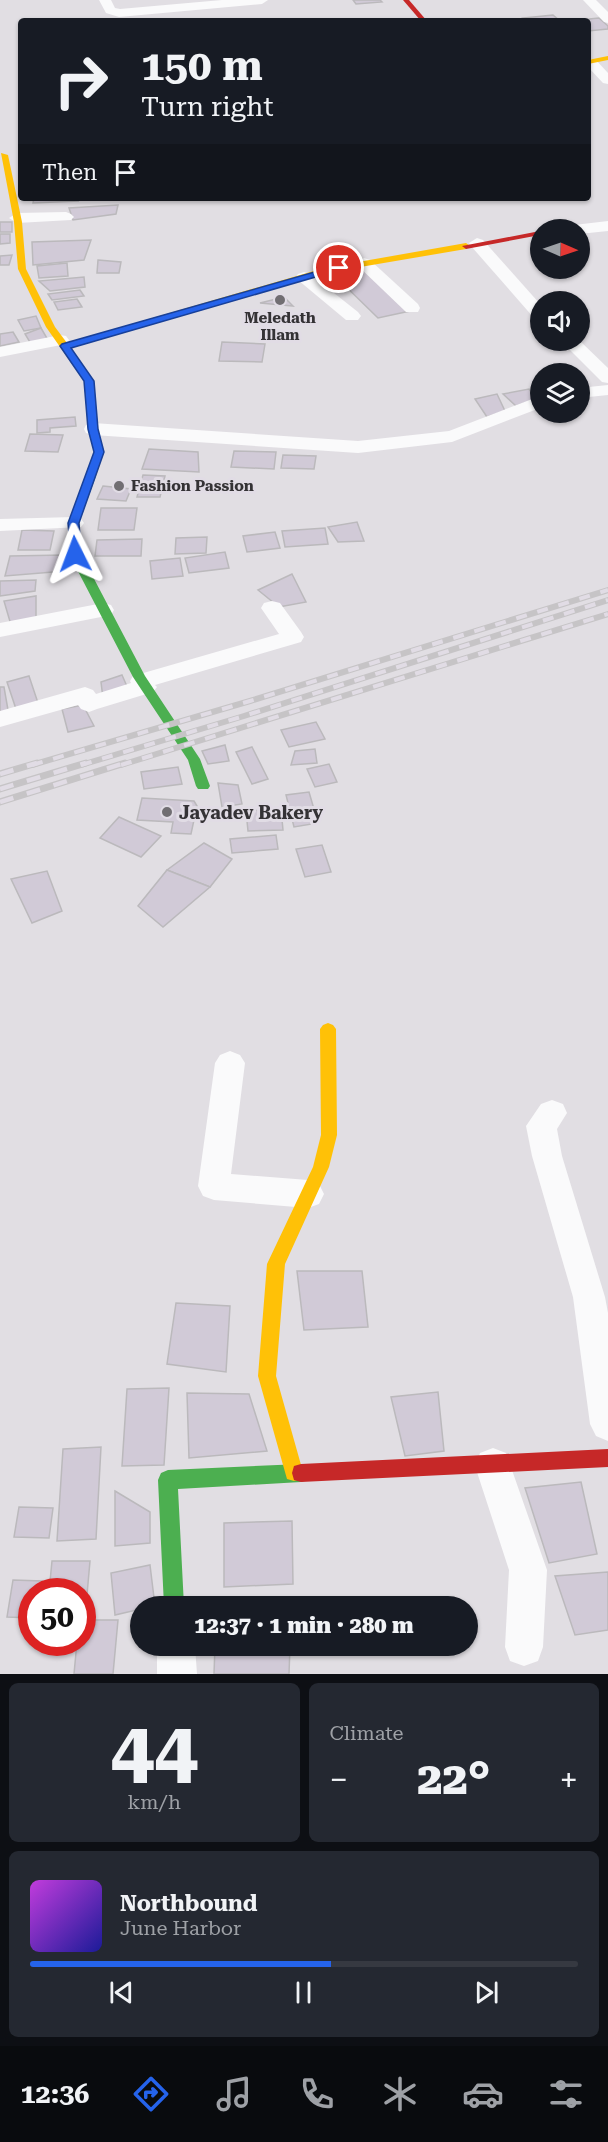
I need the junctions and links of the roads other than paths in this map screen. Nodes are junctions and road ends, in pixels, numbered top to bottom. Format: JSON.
{"nodes":[{"id":1,"x":105,"y":0,"type":"edge"},
{"id":2,"x":262,"y":0,"type":"edge"},
{"id":3,"x":406,"y":0,"type":"edge"},
{"id":4,"x":589,"y":0,"type":"edge"},
{"id":5,"x":139,"y":16,"type":"edge"},
{"id":6,"x":421,"y":18,"type":"edge"},
{"id":7,"x":608,"y":19,"type":"edge"},
{"id":8,"x":608,"y":58,"type":"edge"},
{"id":9,"x":591,"y":62,"type":"edge"},
{"id":10,"x":591,"y":64,"type":"edge"},
{"id":11,"x":608,"y":80,"type":"edge"},
{"id":12,"x":18,"y":153,"type":"edge"},
{"id":13,"x":2,"y":156,"type":"edge"},
{"id":14,"x":66,"y":217,"type":"dead end"},
{"id":15,"x":17,"y":218,"type":"junction"},
{"id":16,"x":608,"y":226,"type":"edge"},
{"id":17,"x":590,"y":228,"type":"edge"},
{"id":18,"x":530,"y":235,"type":"edge"},
{"id":19,"x":477,"y":243,"type":"junction"},
{"id":20,"x":364,"y":263,"type":"junction"},
{"id":21,"x":304,"y":277,"type":"junction"},
{"id":22,"x":530,"y":303,"type":"edge"},
{"id":23,"x":412,"y":308,"type":"dead end"},
{"id":24,"x":352,"y":316,"type":"dead end"},
{"id":25,"x":63,"y":343,"type":"junction"},
{"id":26,"x":580,"y":351,"type":"edge"},
{"id":27,"x":0,"y":352,"type":"edge"},
{"id":28,"x":608,"y":378,"type":"edge"},
{"id":29,"x":608,"y":390,"type":"edge"},
{"id":30,"x":590,"y":392,"type":"edge"},
{"id":31,"x":530,"y":406,"type":"edge"},
{"id":32,"x":93,"y":429,"type":"junction"},
{"id":33,"x":74,"y":523,"type":"junction"},
{"id":34,"x":0,"y":525,"type":"edge"},
{"id":35,"x":272,"y":608,"type":"dead end"},
{"id":36,"x":103,"y":610,"type":"junction"},
{"id":37,"x":0,"y":630,"type":"edge"},
{"id":38,"x":143,"y":684,"type":"junction"},
{"id":39,"x":1,"y":719,"type":"edge"},
{"id":40,"x":203,"y":786,"type":"dead end"},
{"id":41,"x":328,"y":1029,"type":"dead end"},
{"id":42,"x":230,"y":1063,"type":"dead end"},
{"id":43,"x":552,"y":1113,"type":"dead end"},
{"id":44,"x":308,"y":1194,"type":"junction"},
{"id":45,"x":608,"y":1424,"type":"edge"},
{"id":46,"x":608,"y":1458,"type":"edge"},
{"id":47,"x":494,"y":1466,"type":"junction"},
{"id":48,"x":294,"y":1472,"type":"junction"},
{"id":49,"x":174,"y":1596,"type":"edge"},
{"id":50,"x":524,"y":1647,"type":"dead end"},
{"id":51,"x":176,"y":1656,"type":"edge"},
{"id":52,"x":177,"y":1674,"type":"edge"}],
"edges":[{"from":1,"to":5,"type":"street"},
{"from":2,"to":5,"type":"street"},
{"from":3,"to":6,"type":"street"},
{"from":4,"to":7,"type":"street"},
{"from":8,"to":9,"type":"street"},
{"from":10,"to":11,"type":"street"},
{"from":12,"to":13,"type":"street"},
{"from":13,"to":15,"type":"street"},
{"from":14,"to":15,"type":"street"},
{"from":15,"to":25,"type":"street"},
{"from":16,"to":17,"type":"street"},
{"from":18,"to":19,"type":"street"},
{"from":19,"to":20,"type":"street"},
{"from":19,"to":22,"type":"street"},
{"from":20,"to":21,"type":"street"},
{"from":20,"to":23,"type":"street"},
{"from":21,"to":24,"type":"street"},
{"from":21,"to":25,"type":"street"},
{"from":25,"to":27,"type":"street"},
{"from":25,"to":32,"type":"street"},
{"from":26,"to":28,"type":"street"},
{"from":29,"to":30,"type":"street"},
{"from":31,"to":32,"type":"street"},
{"from":32,"to":33,"type":"street"},
{"from":33,"to":34,"type":"street"},
{"from":33,"to":36,"type":"street"},
{"from":35,"to":38,"type":"street"},
{"from":36,"to":37,"type":"street"},
{"from":36,"to":38,"type":"street"},
{"from":38,"to":39,"type":"street"},
{"from":38,"to":40,"type":"street"},
{"from":41,"to":44,"type":"street"},
{"from":42,"to":44,"type":"street"},
{"from":43,"to":45,"type":"street"},
{"from":44,"to":48,"type":"street"},
{"from":46,"to":47,"type":"street"},
{"from":47,"to":48,"type":"street"},
{"from":47,"to":50,"type":"street"},
{"from":48,"to":49,"type":"street"},
{"from":51,"to":52,"type":"street"}]}
